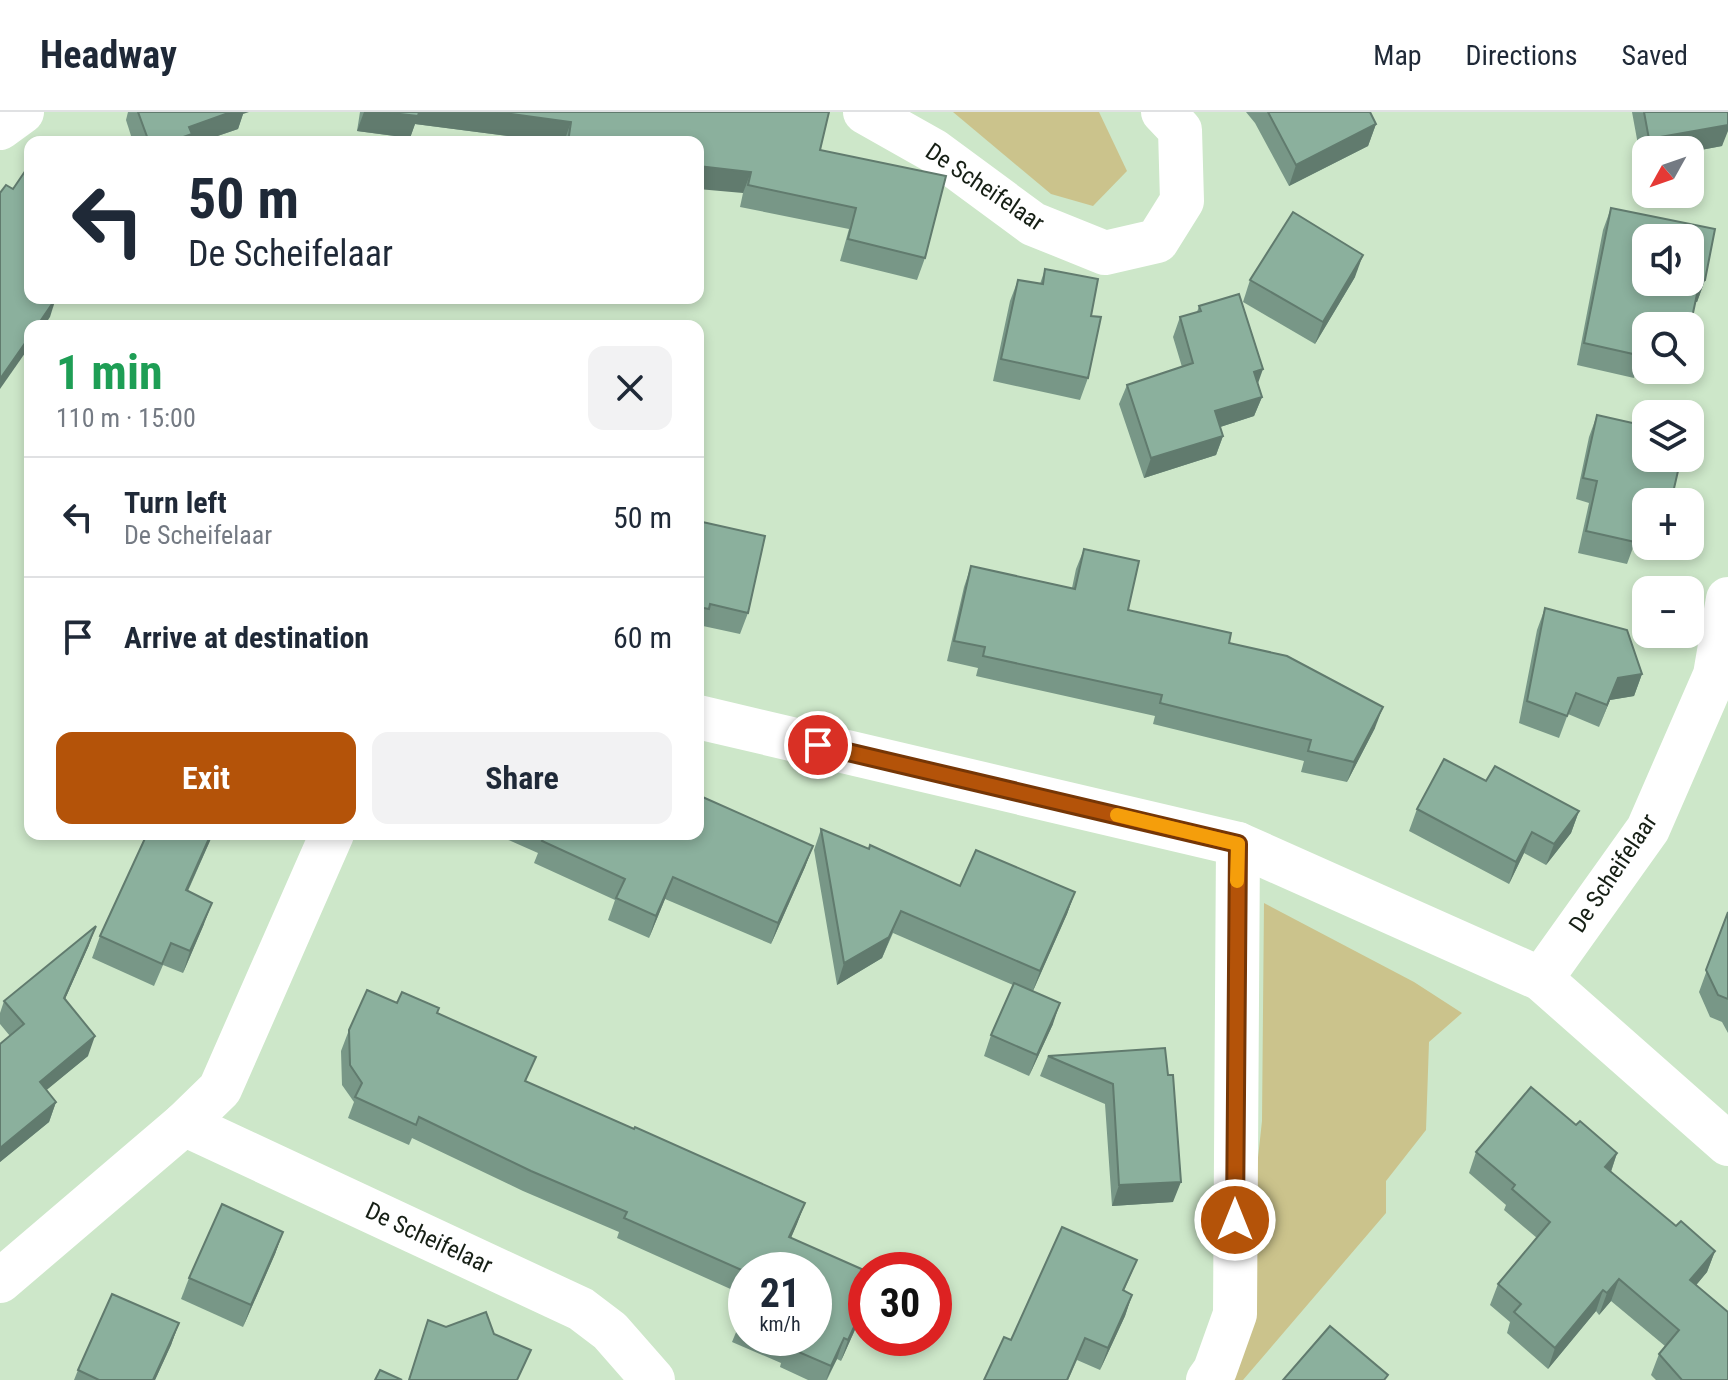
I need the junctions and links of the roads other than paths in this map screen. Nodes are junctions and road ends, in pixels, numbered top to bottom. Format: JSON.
{"nodes":[{"id":1,"x":22,"y":112,"type":"edge"},
{"id":2,"x":865,"y":112,"type":"edge"},
{"id":3,"x":1163,"y":112,"type":"edge"},
{"id":4,"x":0,"y":127,"type":"edge"},
{"id":5,"x":1728,"y":599,"type":"edge"},
{"id":6,"x":1722,"y":675,"type":"edge"},
{"id":7,"x":704,"y":718,"type":"edge"},
{"id":8,"x":329,"y":840,"type":"edge"},
{"id":9,"x":1238,"y":844,"type":"junction"},
{"id":10,"x":1541,"y":979,"type":"junction"},
{"id":11,"x":184,"y":1124,"type":"junction"},
{"id":12,"x":1728,"y":1144,"type":"edge"},
{"id":13,"x":0,"y":1281,"type":"edge"},
{"id":14,"x":653,"y":1380,"type":"edge"},
{"id":15,"x":1208,"y":1380,"type":"edge"}],
"edges":[{"from":1,"to":4,"type":"street"},
{"from":2,"to":3,"type":"street","name":"De Scheifelaar"},
{"from":5,"to":6,"type":"street","name":"De Scheifelaar"},
{"from":6,"to":10,"type":"street","name":"De Scheifelaar"},
{"from":7,"to":9,"type":"street"},
{"from":8,"to":11,"type":"street"},
{"from":9,"to":10,"type":"street"},
{"from":9,"to":15,"type":"street"},
{"from":10,"to":12,"type":"street"},
{"from":11,"to":13,"type":"street"},
{"from":11,"to":14,"type":"street","name":"De Scheifelaar"}]}
